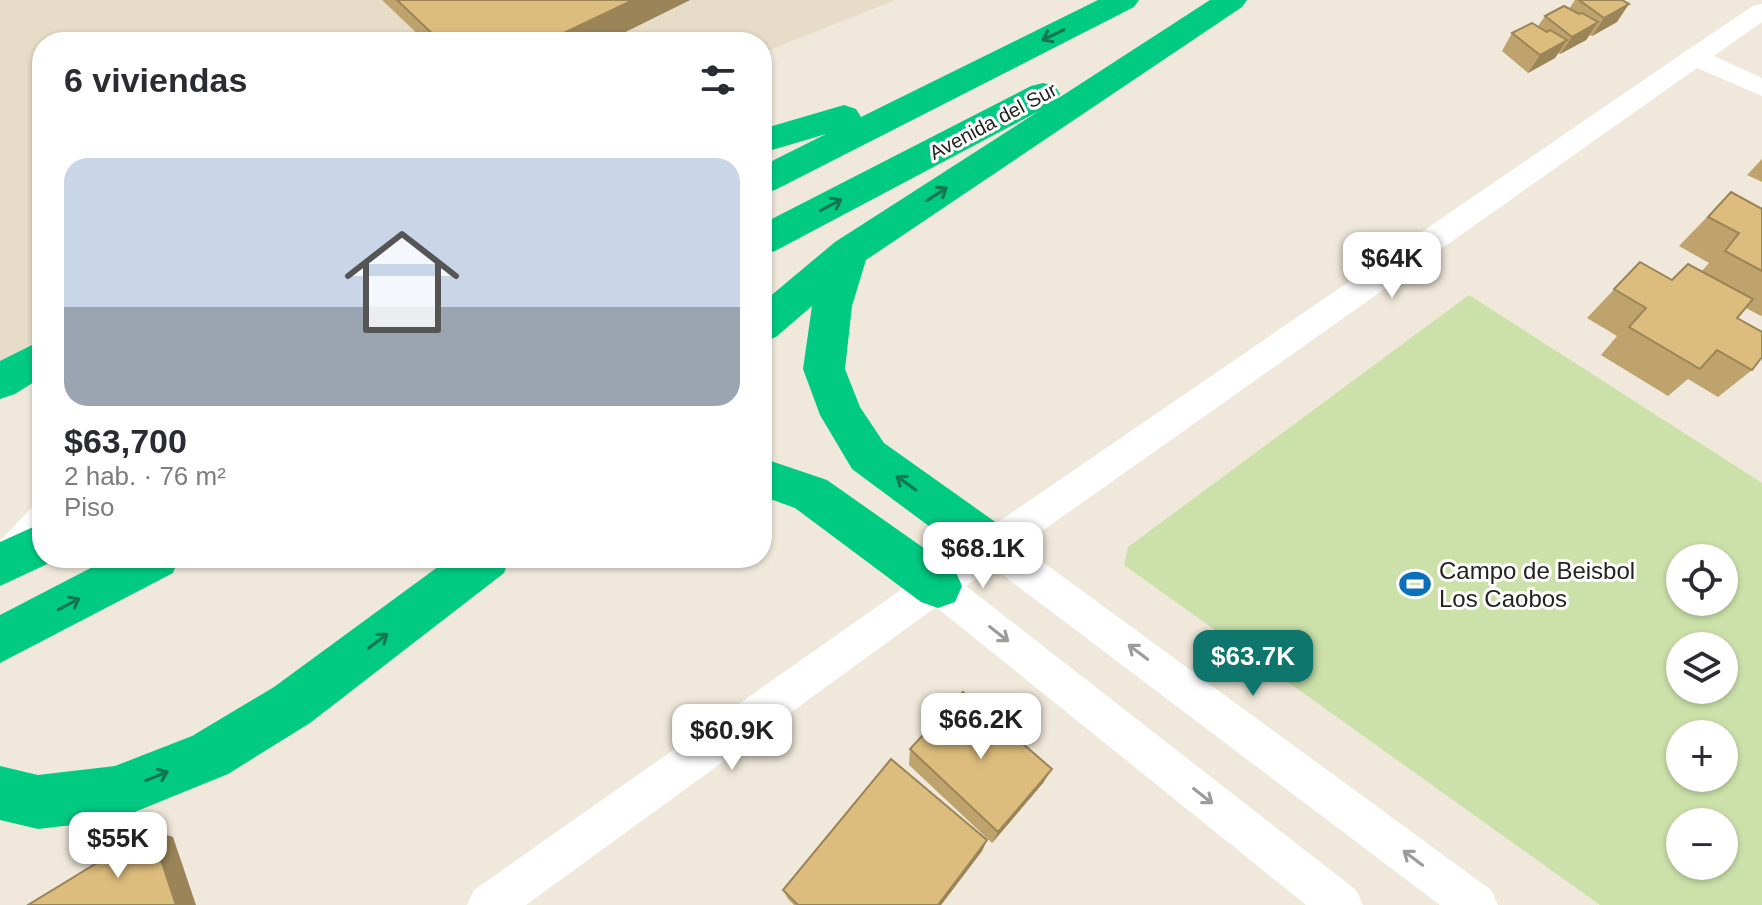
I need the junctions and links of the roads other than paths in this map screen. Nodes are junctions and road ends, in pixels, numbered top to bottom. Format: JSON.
{"nodes":[{"id":1,"x":1123,"y":0,"type":"edge"},
{"id":2,"x":1223,"y":0,"type":"edge"},
{"id":3,"x":1231,"y":0,"type":"edge"},
{"id":4,"x":1762,"y":11,"type":"edge"},
{"id":5,"x":1695,"y":57,"type":"junction"},
{"id":6,"x":946,"y":88,"type":"junction"},
{"id":7,"x":1762,"y":88,"type":"edge"},
{"id":8,"x":772,"y":138,"type":"edge"},
{"id":9,"x":772,"y":176,"type":"edge"},
{"id":10,"x":772,"y":236,"type":"edge"},
{"id":11,"x":849,"y":252,"type":"junction"},
{"id":12,"x":772,"y":317,"type":"edge"},
{"id":13,"x":32,"y":362,"type":"edge"},
{"id":14,"x":0,"y":382,"type":"edge"},
{"id":15,"x":772,"y":480,"type":"edge"},
{"id":16,"x":32,"y":519,"type":"edge"},
{"id":17,"x":992,"y":546,"type":"junction"},
{"id":18,"x":32,"y":549,"type":"edge"},
{"id":19,"x":0,"y":553,"type":"edge"},
{"id":20,"x":0,"y":565,"type":"edge"},
{"id":21,"x":137,"y":568,"type":"edge"},
{"id":22,"x":474,"y":568,"type":"edge"},
{"id":23,"x":938,"y":586,"type":"junction"},
{"id":24,"x":0,"y":640,"type":"edge"},
{"id":25,"x":0,"y":793,"type":"edge"},
{"id":26,"x":489,"y":905,"type":"edge"},
{"id":27,"x":1341,"y":905,"type":"edge"},
{"id":28,"x":1476,"y":905,"type":"edge"}],
"edges":[{"from":1,"to":6,"type":"highway","one_way":true},
{"from":10,"to":2,"type":"highway","name":"Avenida del Sur","one_way":true},
{"from":11,"to":3,"type":"highway","one_way":true},
{"from":4,"to":5,"type":"street"},
{"from":5,"to":7,"type":"street"},
{"from":5,"to":17,"type":"street"},
{"from":6,"to":8,"type":"highway"},
{"from":6,"to":9,"type":"highway"},
{"from":11,"to":12,"type":"highway"},
{"from":17,"to":11,"type":"highway","one_way":true},
{"from":13,"to":14,"type":"highway"},
{"from":15,"to":23,"type":"highway"},
{"from":16,"to":19,"type":"lane"},
{"from":17,"to":23,"type":"street"},
{"from":28,"to":17,"type":"street","one_way":true},
{"from":18,"to":20,"type":"highway"},
{"from":24,"to":21,"type":"highway","one_way":true},
{"from":25,"to":22,"type":"highway","one_way":true},
{"from":23,"to":26,"type":"street"},
{"from":23,"to":27,"type":"street","one_way":true}]}
